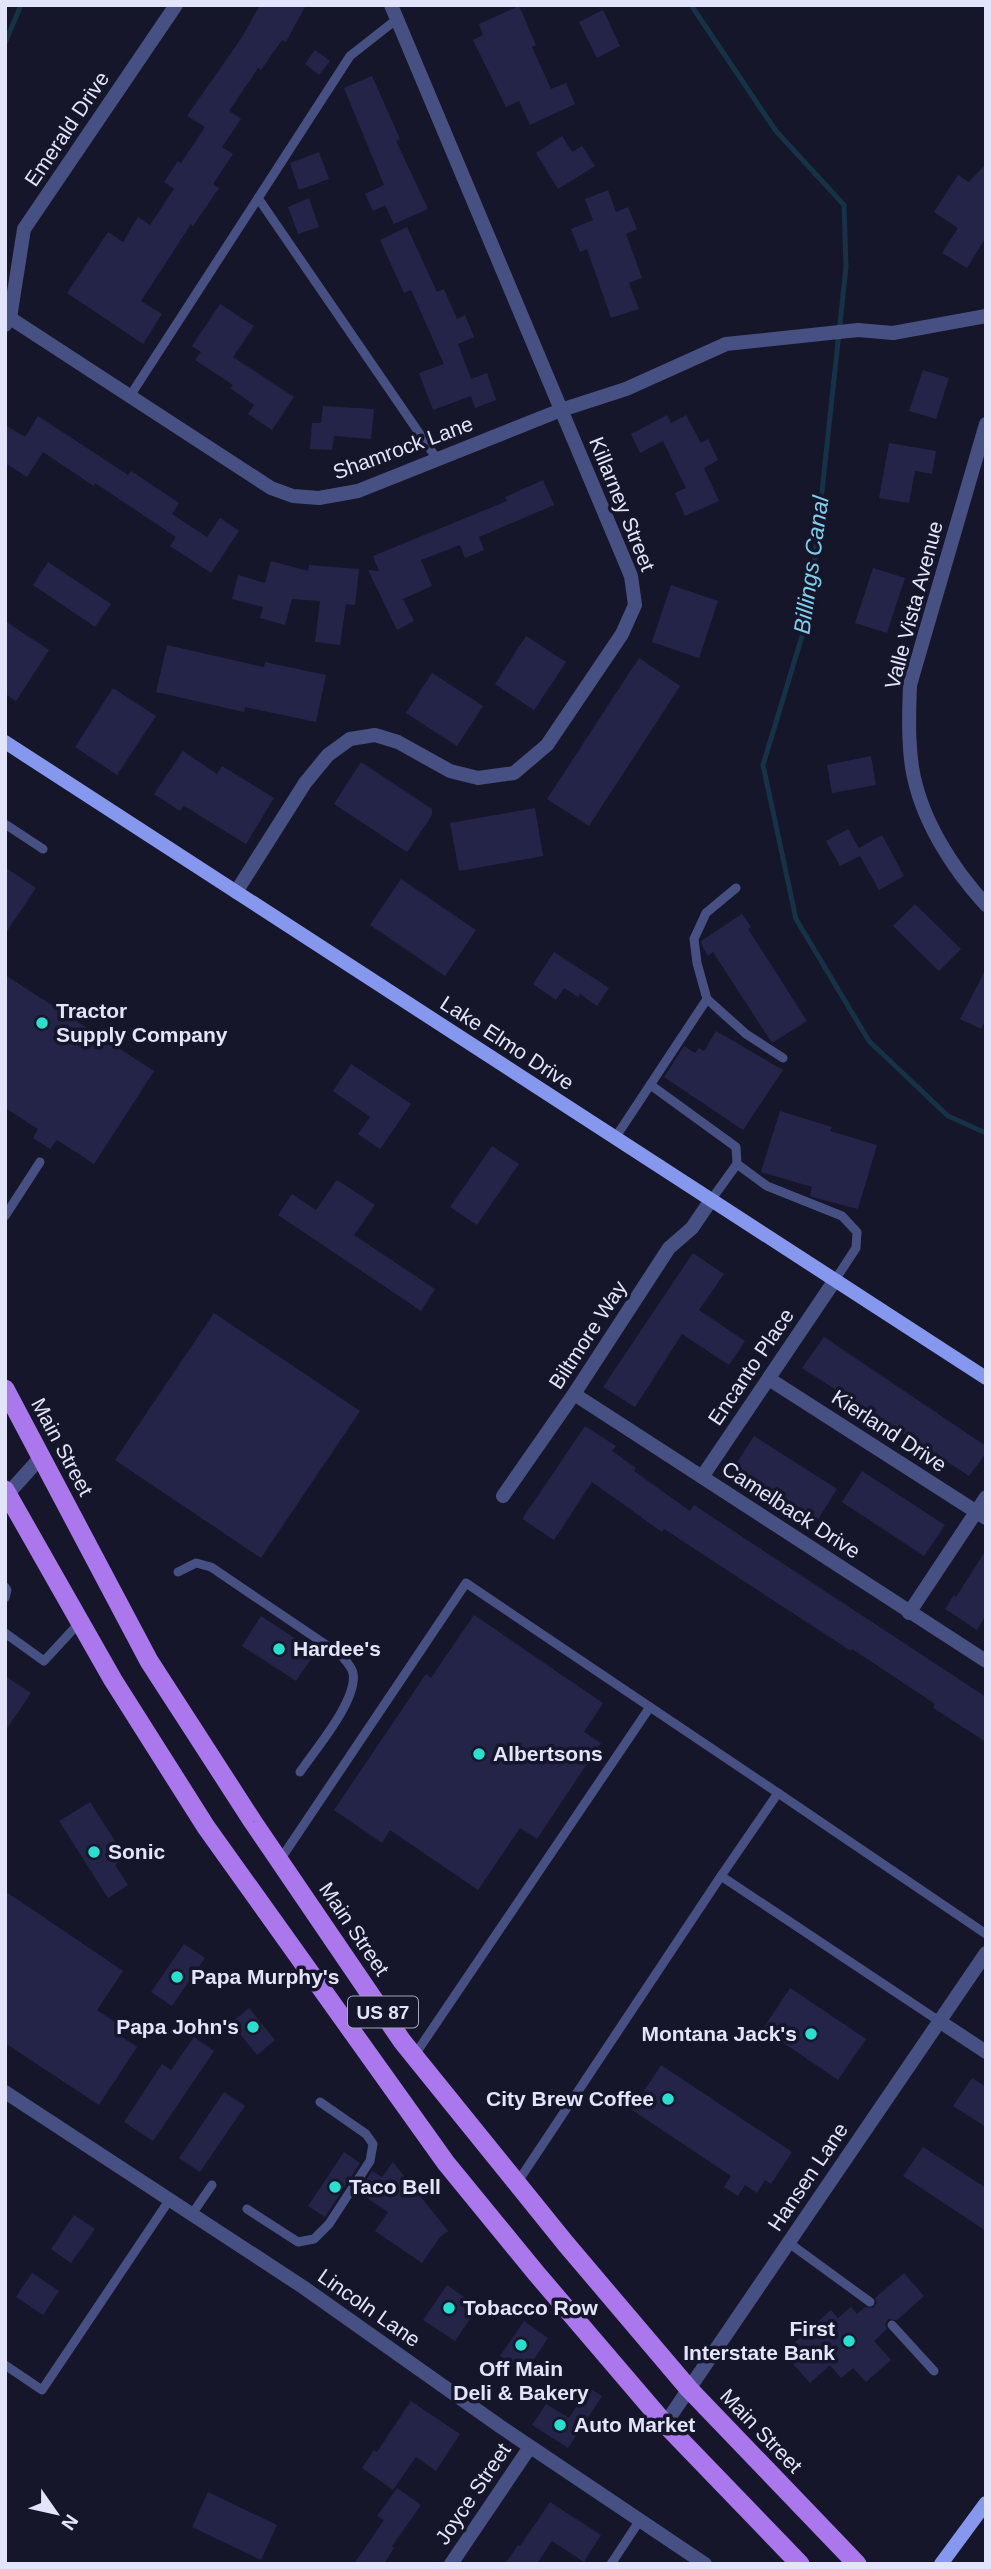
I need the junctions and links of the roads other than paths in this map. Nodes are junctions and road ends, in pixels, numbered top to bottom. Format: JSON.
{"nodes":[{"id":1,"x":176,"y":5,"type":"edge"},
{"id":2,"x":391,"y":5,"type":"edge"},
{"id":3,"x":397,"y":19,"type":"junction"},
{"id":4,"x":258,"y":198,"type":"junction"},
{"id":5,"x":986,"y":316,"type":"edge"},
{"id":6,"x":8,"y":322,"type":"edge"},
{"id":7,"x":130,"y":396,"type":"junction"},
{"id":8,"x":561,"y":410,"type":"junction"},
{"id":9,"x":986,"y":424,"type":"edge"},
{"id":10,"x":437,"y":459,"type":"junction"},
{"id":11,"x":7,"y":746,"type":"edge"},
{"id":12,"x":5,"y":824,"type":"edge"},
{"id":13,"x":43,"y":849,"type":"dead end"},
{"id":14,"x":736,"y":888,"type":"dead end"},
{"id":15,"x":236,"y":892,"type":"junction"},
{"id":16,"x":986,"y":905,"type":"edge"},
{"id":17,"x":708,"y":999,"type":"junction"},
{"id":18,"x":783,"y":1058,"type":"dead end"},
{"id":19,"x":652,"y":1086,"type":"junction"},
{"id":20,"x":615,"y":1138,"type":"junction"},
{"id":21,"x":40,"y":1162,"type":"dead end"},
{"id":22,"x":737,"y":1164,"type":"junction"},
{"id":23,"x":711,"y":1200,"type":"junction"},
{"id":24,"x":5,"y":1216,"type":"edge"},
{"id":25,"x":835,"y":1280,"type":"junction"},
{"id":26,"x":769,"y":1378,"type":"junction"},
{"id":27,"x":986,"y":1378,"type":"edge"},
{"id":28,"x":5,"y":1389,"type":"edge"},
{"id":29,"x":574,"y":1394,"type":"junction"},
{"id":30,"x":41,"y":1457,"type":"junction"},
{"id":31,"x":702,"y":1477,"type":"junction"},
{"id":32,"x":6,"y":1494,"type":"edge"},
{"id":33,"x":503,"y":1496,"type":"dead end"},
{"id":34,"x":986,"y":1497,"type":"edge"},
{"id":35,"x":981,"y":1515,"type":"edge"},
{"id":36,"x":178,"y":1572,"type":"dead end"},
{"id":37,"x":5,"y":1587,"type":"edge"},
{"id":38,"x":5,"y":1598,"type":"edge"},
{"id":39,"x":909,"y":1613,"type":"junction"},
{"id":40,"x":79,"y":1622,"type":"junction"},
{"id":41,"x":5,"y":1633,"type":"edge"},
{"id":42,"x":986,"y":1661,"type":"edge"},
{"id":43,"x":650,"y":1707,"type":"junction"},
{"id":44,"x":300,"y":1772,"type":"dead end"},
{"id":45,"x":778,"y":1793,"type":"junction"},
{"id":46,"x":279,"y":1861,"type":"junction"},
{"id":47,"x":721,"y":1876,"type":"junction"},
{"id":48,"x":986,"y":1934,"type":"edge"},
{"id":49,"x":986,"y":1953,"type":"edge"},
{"id":50,"x":939,"y":2021,"type":"junction"},
{"id":51,"x":986,"y":2052,"type":"edge"},
{"id":52,"x":414,"y":2056,"type":"junction"},
{"id":53,"x":5,"y":2091,"type":"edge"},
{"id":54,"x":320,"y":2102,"type":"dead end"},
{"id":55,"x":517,"y":2183,"type":"junction"},
{"id":56,"x":212,"y":2185,"type":"dead end"},
{"id":57,"x":170,"y":2199,"type":"junction"},
{"id":58,"x":247,"y":2209,"type":"dead end"},
{"id":59,"x":192,"y":2214,"type":"junction"},
{"id":60,"x":789,"y":2243,"type":"junction"},
{"id":61,"x":870,"y":2302,"type":"dead end"},
{"id":62,"x":892,"y":2325,"type":"dead end"},
{"id":63,"x":5,"y":2365,"type":"edge"},
{"id":64,"x":934,"y":2371,"type":"dead end"},
{"id":65,"x":689,"y":2389,"type":"junction"},
{"id":66,"x":665,"y":2424,"type":"junction"},
{"id":67,"x":530,"y":2447,"type":"junction"},
{"id":68,"x":986,"y":2503,"type":"edge"},
{"id":69,"x":640,"y":2520,"type":"junction"},
{"id":70,"x":451,"y":2564,"type":"edge"},
{"id":71,"x":611,"y":2564,"type":"edge"},
{"id":72,"x":705,"y":2564,"type":"edge"},
{"id":73,"x":800,"y":2564,"type":"edge"},
{"id":74,"x":857,"y":2564,"type":"edge"},
{"id":75,"x":942,"y":2564,"type":"edge"}],
"edges":[{"from":1,"to":6,"type":"street","name":"Emerald Drive"},
{"from":2,"to":3,"type":"street","name":"Killarney Street"},
{"from":3,"to":4,"type":"lane"},
{"from":3,"to":8,"type":"street","name":"Killarney Street"},
{"from":4,"to":7,"type":"lane"},
{"from":4,"to":10,"type":"lane"},
{"from":5,"to":8,"type":"street","name":"Shamrock Lane"},
{"from":6,"to":7,"type":"street","name":"Shamrock Lane"},
{"from":7,"to":10,"type":"street","name":"Shamrock Lane"},
{"from":8,"to":10,"type":"street","name":"Shamrock Lane"},
{"from":8,"to":15,"type":"street","name":"Killarney Street"},
{"from":9,"to":16,"type":"street","name":"Valle Vista Avenue"},
{"from":11,"to":15,"type":"main road","name":"Lake Elmo Drive"},
{"from":12,"to":13,"type":"lane"},
{"from":14,"to":17,"type":"lane"},
{"from":15,"to":20,"type":"main road","name":"Lake Elmo Drive"},
{"from":17,"to":18,"type":"lane"},
{"from":17,"to":19,"type":"lane"},
{"from":19,"to":20,"type":"lane"},
{"from":19,"to":22,"type":"lane"},
{"from":20,"to":23,"type":"main road","name":"Lake Elmo Drive"},
{"from":21,"to":24,"type":"lane"},
{"from":22,"to":23,"type":"lane"},
{"from":22,"to":25,"type":"lane"},
{"from":23,"to":25,"type":"main road","name":"Lake Elmo Drive"},
{"from":23,"to":29,"type":"street","name":"Biltmore Way"},
{"from":25,"to":26,"type":"street","name":"Encanto Place"},
{"from":25,"to":27,"type":"main road","name":"Lake Elmo Drive"},
{"from":26,"to":31,"type":"street","name":"Encanto Place"},
{"from":26,"to":35,"type":"street","name":"Kierland Drive"},
{"from":28,"to":30,"type":"main road","name":"Main Street","number":"US 87"},
{"from":29,"to":31,"type":"street","name":"Camelback Drive"},
{"from":29,"to":33,"type":"street","name":"Biltmore Way"},
{"from":30,"to":32,"type":"street"},
{"from":30,"to":46,"type":"main road","name":"Main Street","number":"US 87"},
{"from":31,"to":39,"type":"street","name":"Camelback Drive"},
{"from":32,"to":40,"type":"main road","number":"US 87"},
{"from":34,"to":35,"type":"street"},
{"from":35,"to":39,"type":"street"},
{"from":36,"to":44,"type":"lane"},
{"from":37,"to":38,"type":"lane"},
{"from":39,"to":42,"type":"street","name":"Camelback Drive"},
{"from":40,"to":41,"type":"lane"},
{"from":40,"to":66,"type":"main road","number":"US 87"},
{"from":43,"to":45,"type":"lane"},
{"from":43,"to":46,"type":"lane"},
{"from":43,"to":52,"type":"lane"},
{"from":45,"to":47,"type":"lane"},
{"from":45,"to":48,"type":"lane"},
{"from":46,"to":52,"type":"main road","name":"Main Street","number":"US 87"},
{"from":47,"to":50,"type":"lane"},
{"from":47,"to":55,"type":"lane"},
{"from":49,"to":50,"type":"street","name":"Hansen Lane"},
{"from":50,"to":51,"type":"street"},
{"from":50,"to":60,"type":"street","name":"Hansen Lane"},
{"from":52,"to":55,"type":"main road","name":"Main Street","number":"US 87"},
{"from":53,"to":57,"type":"street","name":"Lincoln Lane"},
{"from":54,"to":58,"type":"lane"},
{"from":55,"to":65,"type":"main road","name":"Main Street","number":"US 87"},
{"from":56,"to":59,"type":"lane"},
{"from":57,"to":59,"type":"street","name":"Lincoln Lane"},
{"from":57,"to":63,"type":"lane"},
{"from":59,"to":67,"type":"street","name":"Lincoln Lane"},
{"from":60,"to":61,"type":"lane"},
{"from":60,"to":65,"type":"street","name":"Hansen Lane"},
{"from":62,"to":64,"type":"lane"},
{"from":65,"to":66,"type":"street","name":"Hansen Lane"},
{"from":65,"to":74,"type":"main road","name":"Main Street","number":"US 87"},
{"from":66,"to":73,"type":"main road","number":"US 87"},
{"from":67,"to":69,"type":"street","name":"Lincoln Lane"},
{"from":67,"to":70,"type":"street","name":"Joyce Street"},
{"from":68,"to":75,"type":"main road"},
{"from":69,"to":71,"type":"lane"},
{"from":69,"to":72,"type":"street","name":"Lincoln Lane"}]}
